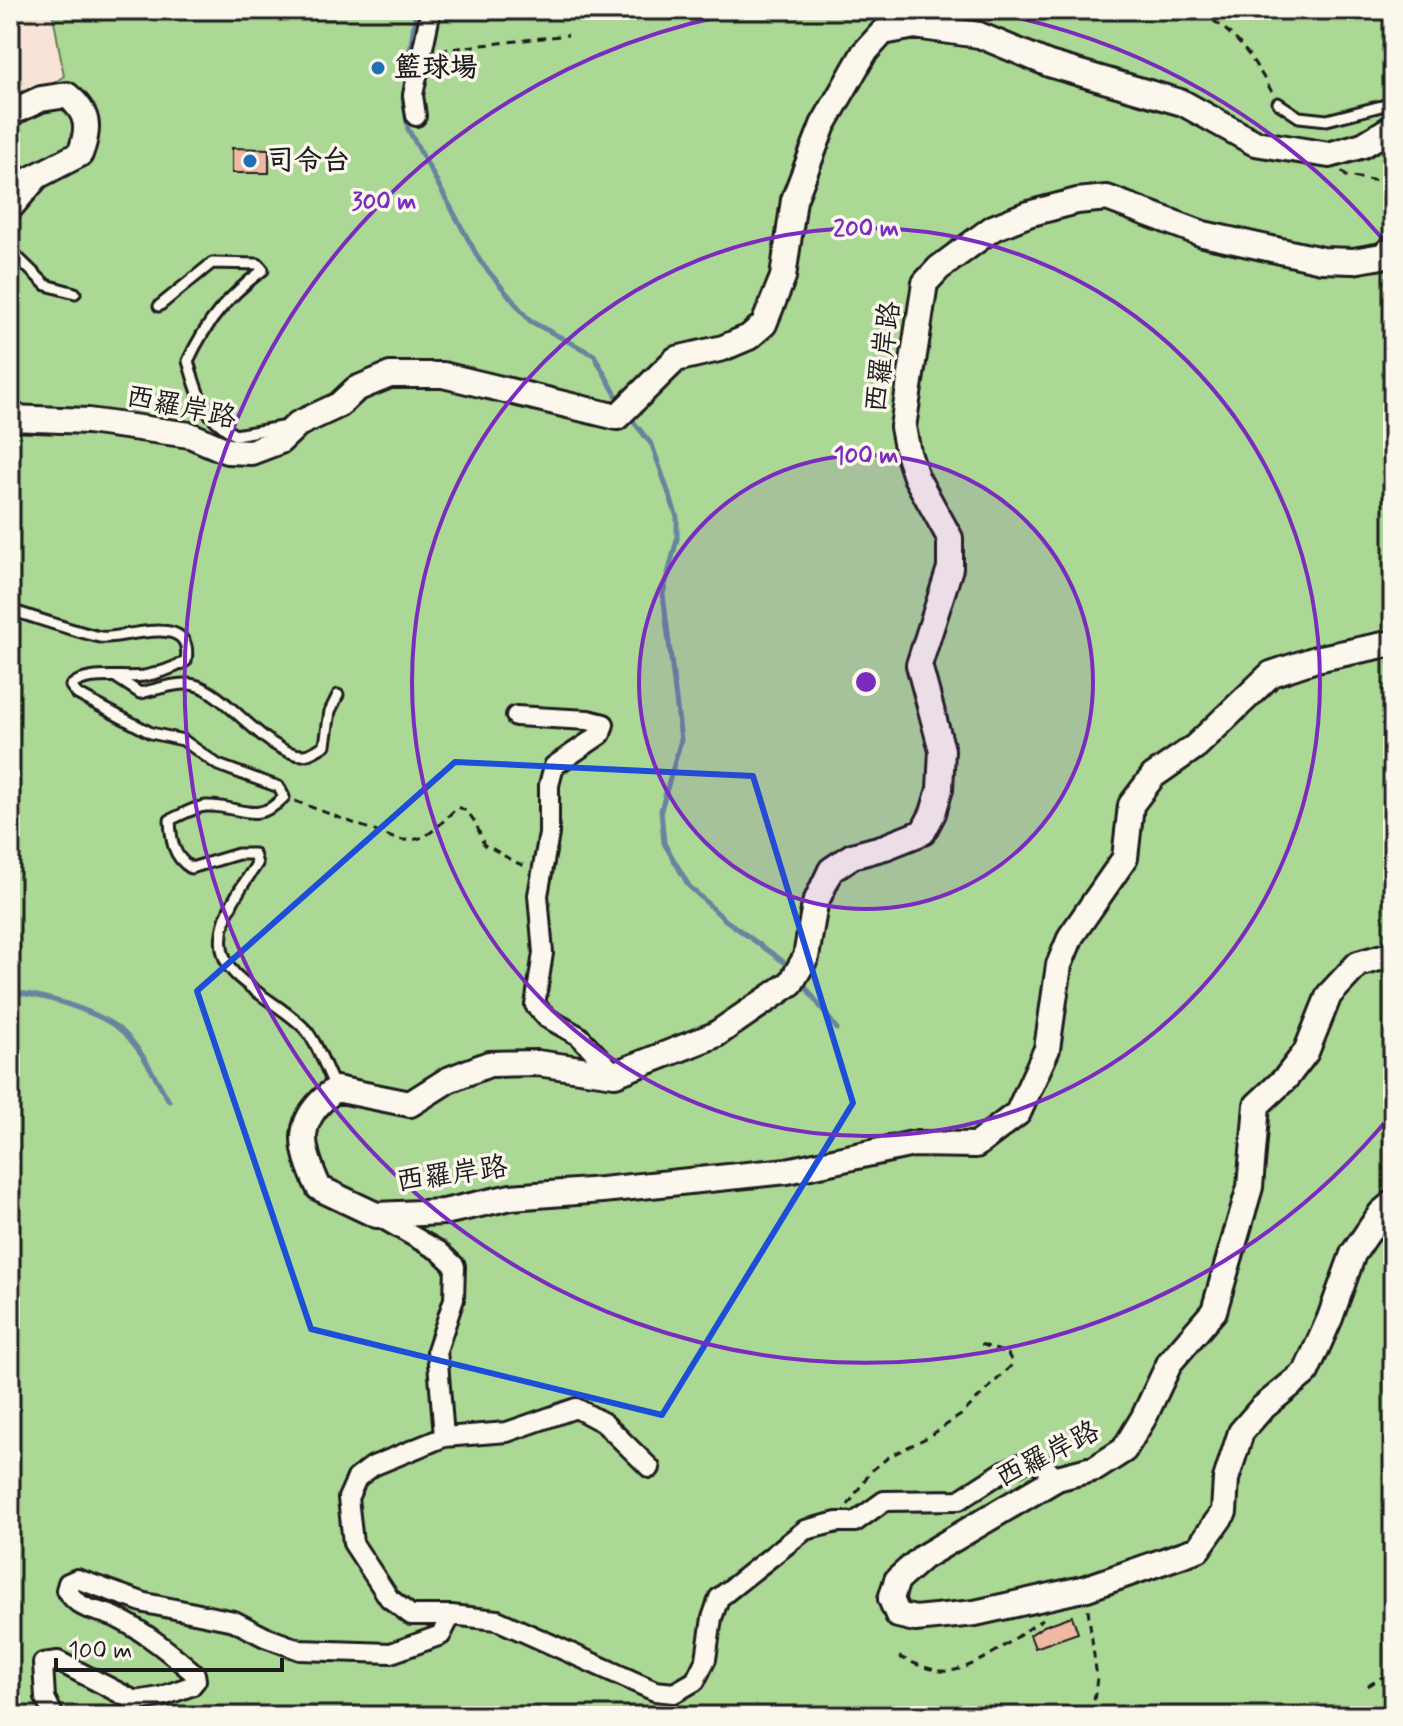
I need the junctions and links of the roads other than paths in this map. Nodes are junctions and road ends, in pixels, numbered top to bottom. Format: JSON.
{"nodes":[{"id":1,"x":431,"y":10,"type":"edge"},
{"id":2,"x":1278,"y":103,"type":"road end"},
{"id":3,"x":1393,"y":103,"type":"edge"},
{"id":4,"x":10,"y":113,"type":"edge"},
{"id":5,"x":416,"y":116,"type":"dead end"},
{"id":6,"x":1393,"y":127,"type":"edge"},
{"id":7,"x":61,"y":164,"type":"junction"},
{"id":8,"x":10,"y":190,"type":"edge"},
{"id":9,"x":10,"y":219,"type":"edge"},
{"id":10,"x":1393,"y":248,"type":"edge"},
{"id":11,"x":10,"y":250,"type":"edge"},
{"id":12,"x":75,"y":293,"type":"dead end"},
{"id":13,"x":159,"y":306,"type":"dead end"},
{"id":14,"x":10,"y":418,"type":"edge"},
{"id":15,"x":298,"y":424,"type":"junction"},
{"id":16,"x":10,"y":610,"type":"edge"},
{"id":17,"x":1393,"y":643,"type":"edge"},
{"id":18,"x":117,"y":678,"type":"junction"},
{"id":19,"x":338,"y":695,"type":"dead end"},
{"id":20,"x":516,"y":716,"type":"dead end"},
{"id":21,"x":1393,"y":954,"type":"edge"},
{"id":22,"x":615,"y":1074,"type":"junction"},
{"id":23,"x":336,"y":1089,"type":"junction"},
{"id":24,"x":1393,"y":1203,"type":"edge"},
{"id":25,"x":376,"y":1215,"type":"junction"},
{"id":26,"x":444,"y":1437,"type":"junction"},
{"id":27,"x":650,"y":1468,"type":"dead end"},
{"id":28,"x":1057,"y":1478,"type":"junction"},
{"id":29,"x":451,"y":1615,"type":"junction"},
{"id":30,"x":54,"y":1716,"type":"edge"}],
"edges":[{"from":1,"to":5,"type":"street"},
{"from":2,"to":3,"type":"lane"},
{"from":4,"to":7,"type":"street"},
{"from":6,"to":15,"type":"street","name":"西羅岸路"},
{"from":7,"to":8,"type":"street"},
{"from":7,"to":9,"type":"lane"},
{"from":10,"to":22,"type":"street","name":"西羅岸路"},
{"from":11,"to":12,"type":"lane"},
{"from":13,"to":15,"type":"lane"},
{"from":14,"to":15,"type":"street","name":"西羅岸路"},
{"from":16,"to":18,"type":"lane"},
{"from":17,"to":25,"type":"street","name":"西羅岸路"},
{"from":18,"to":19,"type":"lane"},
{"from":18,"to":23,"type":"lane"},
{"from":20,"to":22,"type":"street"},
{"from":21,"to":28,"type":"street","name":"西羅岸路"},
{"from":22,"to":23,"type":"street","name":"西羅岸路"},
{"from":23,"to":25,"type":"street","name":"西羅岸路"},
{"from":24,"to":28,"type":"street","name":"西羅岸路"},
{"from":25,"to":26,"type":"street"},
{"from":26,"to":27,"type":"street"},
{"from":26,"to":29,"type":"street"},
{"from":28,"to":29,"type":"street"},
{"from":29,"to":30,"type":"street"}]}
